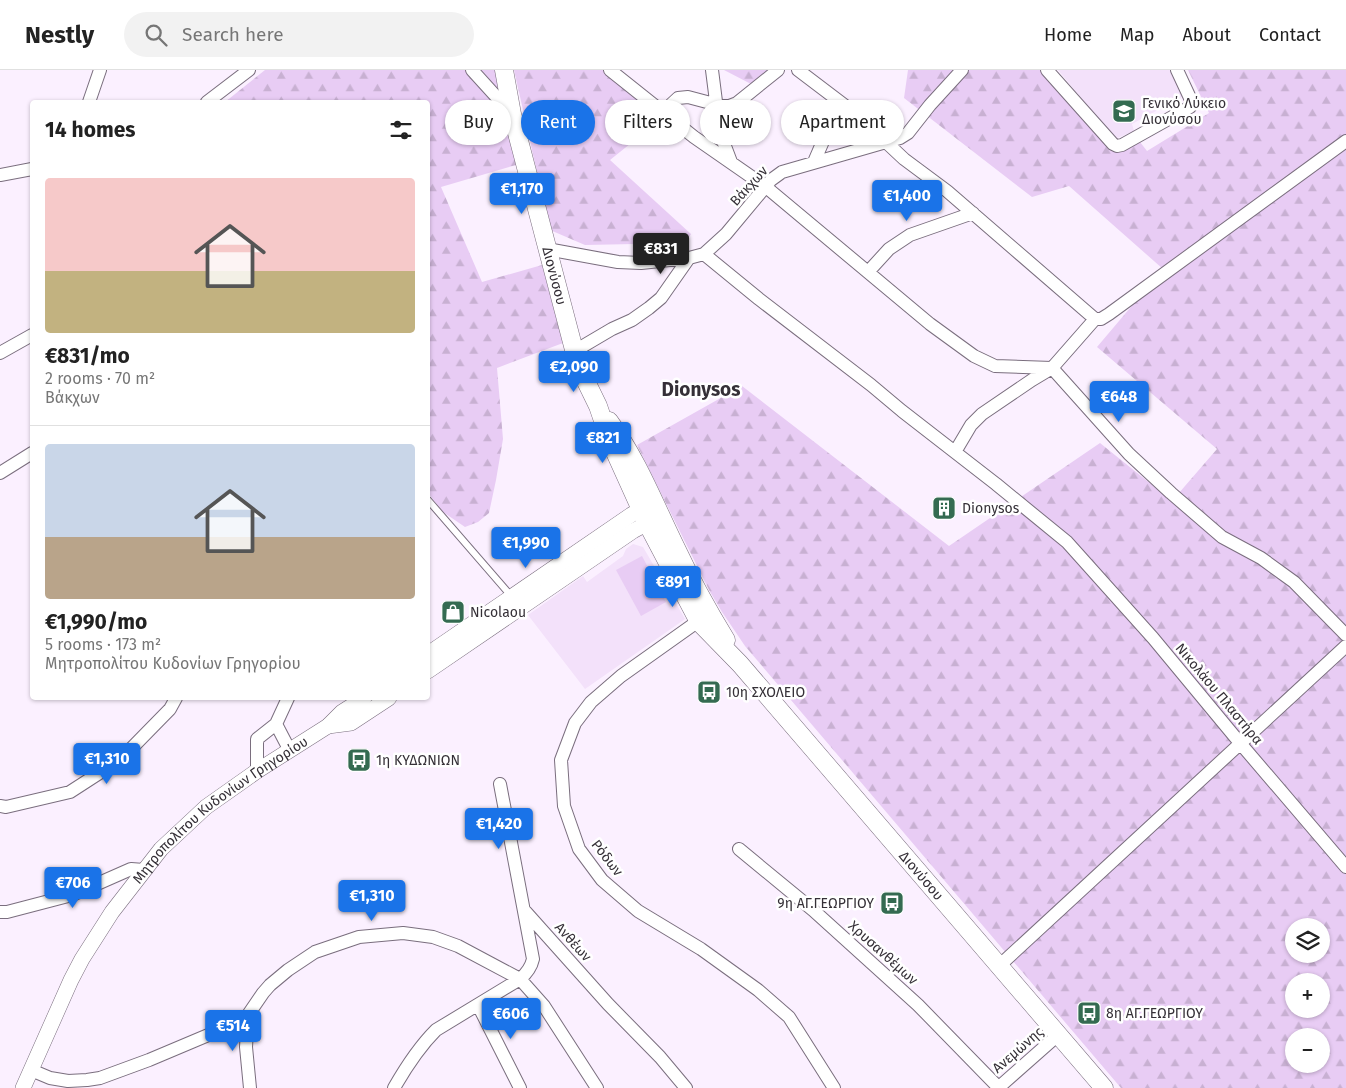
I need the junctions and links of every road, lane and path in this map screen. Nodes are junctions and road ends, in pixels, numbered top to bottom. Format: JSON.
{"nodes":[{"id":1,"x":100,"y":70,"type":"edge"},
{"id":2,"x":249,"y":70,"type":"edge"},
{"id":3,"x":472,"y":70,"type":"edge"},
{"id":4,"x":504,"y":70,"type":"edge"},
{"id":5,"x":610,"y":70,"type":"edge"},
{"id":6,"x":712,"y":70,"type":"edge"},
{"id":7,"x":778,"y":70,"type":"edge"},
{"id":8,"x":798,"y":70,"type":"edge"},
{"id":9,"x":962,"y":70,"type":"edge"},
{"id":10,"x":1047,"y":70,"type":"edge"},
{"id":11,"x":1177,"y":70,"type":"edge"},
{"id":12,"x":90,"y":100,"type":"edge"},
{"id":13,"x":210,"y":100,"type":"edge"},
{"id":14,"x":648,"y":100,"type":"edge"},
{"id":15,"x":676,"y":100,"type":"edge"},
{"id":16,"x":703,"y":100,"type":"edge"},
{"id":17,"x":716,"y":100,"type":"edge"},
{"id":18,"x":741,"y":100,"type":"edge"},
{"id":19,"x":837,"y":100,"type":"edge"},
{"id":20,"x":512,"y":114,"type":"junction"},
{"id":21,"x":690,"y":134,"type":"edge"},
{"id":22,"x":904,"y":135,"type":"edge"},
{"id":23,"x":1346,"y":141,"type":"edge"},
{"id":24,"x":725,"y":145,"type":"edge"},
{"id":25,"x":821,"y":145,"type":"edge"},
{"id":26,"x":879,"y":145,"type":"edge"},
{"id":27,"x":889,"y":145,"type":"edge"},
{"id":28,"x":731,"y":162,"type":"junction"},
{"id":29,"x":814,"y":162,"type":"junction"},
{"id":30,"x":30,"y":169,"type":"edge"},
{"id":31,"x":0,"y":175,"type":"edge"},
{"id":32,"x":766,"y":187,"type":"junction"},
{"id":33,"x":973,"y":213,"type":"junction"},
{"id":34,"x":547,"y":249,"type":"junction"},
{"id":35,"x":704,"y":254,"type":"junction"},
{"id":36,"x":689,"y":258,"type":"junction"},
{"id":37,"x":868,"y":272,"type":"junction"},
{"id":38,"x":1095,"y":319,"type":"junction"},
{"id":39,"x":30,"y":336,"type":"edge"},
{"id":40,"x":573,"y":352,"type":"junction"},
{"id":41,"x":0,"y":353,"type":"edge"},
{"id":42,"x":1052,"y":368,"type":"junction"},
{"id":43,"x":955,"y":452,"type":"junction"},
{"id":44,"x":30,"y":455,"type":"edge"},
{"id":45,"x":0,"y":473,"type":"edge"},
{"id":46,"x":430,"y":502,"type":"edge"},
{"id":47,"x":651,"y":512,"type":"junction"},
{"id":48,"x":516,"y":602,"type":"junction"},
{"id":49,"x":704,"y":617,"type":"junction"},
{"id":50,"x":1346,"y":635,"type":"edge"},
{"id":51,"x":1346,"y":646,"type":"edge"},
{"id":52,"x":430,"y":653,"type":"edge"},
{"id":53,"x":430,"y":669,"type":"edge"},
{"id":54,"x":175,"y":700,"type":"edge"},
{"id":55,"x":287,"y":700,"type":"edge"},
{"id":56,"x":361,"y":700,"type":"edge"},
{"id":57,"x":386,"y":700,"type":"edge"},
{"id":58,"x":276,"y":724,"type":"junction"},
{"id":59,"x":328,"y":726,"type":"junction"},
{"id":60,"x":1240,"y":744,"type":"junction"},
{"id":61,"x":289,"y":749,"type":"junction"},
{"id":62,"x":257,"y":770,"type":"junction"},
{"id":63,"x":500,"y":784,"type":"dead end"},
{"id":64,"x":0,"y":806,"type":"edge"},
{"id":65,"x":739,"y":849,"type":"dead end"},
{"id":66,"x":1346,"y":867,"type":"edge"},
{"id":67,"x":144,"y":870,"type":"junction"},
{"id":68,"x":524,"y":910,"type":"junction"},
{"id":69,"x":0,"y":912,"type":"edge"},
{"id":70,"x":999,"y":966,"type":"junction"},
{"id":71,"x":520,"y":979,"type":"junction"},
{"id":72,"x":478,"y":1005,"type":"junction"},
{"id":73,"x":248,"y":1015,"type":"junction"},
{"id":74,"x":1058,"y":1035,"type":"junction"},
{"id":75,"x":31,"y":1070,"type":"junction"},
{"id":76,"x":52,"y":1083,"type":"edge"},
{"id":77,"x":23,"y":1088,"type":"edge"},
{"id":78,"x":250,"y":1088,"type":"edge"},
{"id":79,"x":394,"y":1088,"type":"edge"},
{"id":80,"x":520,"y":1088,"type":"edge"},
{"id":81,"x":597,"y":1088,"type":"edge"},
{"id":82,"x":686,"y":1088,"type":"edge"},
{"id":83,"x":834,"y":1088,"type":"edge"},
{"id":84,"x":999,"y":1088,"type":"edge"},
{"id":85,"x":1104,"y":1088,"type":"edge"}],
"edges":[{"from":1,"to":12,"type":"street"},
{"from":2,"to":13,"type":"street"},
{"from":3,"to":20,"type":"street","name":"Διονύσου"},
{"from":4,"to":20,"type":"main road","name":"Διονύσου"},
{"from":5,"to":14,"type":"street"},
{"from":6,"to":17,"type":"street"},
{"from":7,"to":18,"type":"street"},
{"from":8,"to":19,"type":"street"},
{"from":9,"to":22,"type":"street","name":"Βάκχων"},
{"from":10,"to":11,"type":"street"},
{"from":15,"to":16,"type":"street"},
{"from":20,"to":34,"type":"main road","name":"Διονύσου"},
{"from":21,"to":28,"type":"street"},
{"from":23,"to":38,"type":"street"},
{"from":24,"to":28,"type":"street"},
{"from":25,"to":29,"type":"street"},
{"from":26,"to":29,"type":"street","name":"Βάκχων"},
{"from":27,"to":33,"type":"street"},
{"from":28,"to":32,"type":"street"},
{"from":29,"to":32,"type":"street","name":"Βάκχων"},
{"from":30,"to":31,"type":"street"},
{"from":32,"to":35,"type":"street","name":"Βάκχων"},
{"from":32,"to":37,"type":"street"},
{"from":33,"to":37,"type":"street"},
{"from":33,"to":38,"type":"street"},
{"from":34,"to":36,"type":"street","name":"Βάκχων"},
{"from":34,"to":40,"type":"main road","name":"Διονύσου"},
{"from":35,"to":36,"type":"street","name":"Βάκχων"},
{"from":35,"to":43,"type":"street","name":"Νικολάου Πλαστήρα"},
{"from":36,"to":40,"type":"street"},
{"from":37,"to":42,"type":"street"},
{"from":38,"to":42,"type":"street"},
{"from":39,"to":41,"type":"street"},
{"from":40,"to":47,"type":"main road","name":"Διονύσου"},
{"from":42,"to":43,"type":"street"},
{"from":42,"to":50,"type":"street"},
{"from":43,"to":60,"type":"street","name":"Νικολάου Πλαστήρα"},
{"from":44,"to":45,"type":"street"},
{"from":46,"to":48,"type":"lane"},
{"from":47,"to":48,"type":"street"},
{"from":47,"to":49,"type":"main road","name":"Διονύσου"},
{"from":48,"to":52,"type":"street"},
{"from":48,"to":53,"type":"street"},
{"from":49,"to":70,"type":"main road","name":"Διονύσου"},
{"from":49,"to":83,"type":"street","name":"Ρόδων"},
{"from":51,"to":60,"type":"street"},
{"from":54,"to":64,"type":"street"},
{"from":55,"to":58,"type":"street"},
{"from":56,"to":59,"type":"street","name":"Μητροπολίτου Κυδονίων Γρηγορίου"},
{"from":57,"to":59,"type":"street","name":"Μητροπολίτου Κυδονίων Γρηγορίου"},
{"from":58,"to":61,"type":"street"},
{"from":58,"to":62,"type":"street"},
{"from":59,"to":61,"type":"street","name":"Μητροπολίτου Κυδονίων Γρηγορίου"},
{"from":60,"to":66,"type":"street","name":"Νικολάου Πλαστήρα"},
{"from":60,"to":70,"type":"street"},
{"from":61,"to":62,"type":"street","name":"Μητροπολίτου Κυδονίων Γρηγορίου"},
{"from":62,"to":67,"type":"street","name":"Μητροπολίτου Κυδονίων Γρηγορίου"},
{"from":63,"to":68,"type":"street"},
{"from":65,"to":84,"type":"street","name":"Χρυσανθέμων"},
{"from":67,"to":69,"type":"street"},
{"from":67,"to":75,"type":"street","name":"Μητροπολίτου Κυδονίων Γρηγορίου"},
{"from":68,"to":71,"type":"street"},
{"from":68,"to":82,"type":"street","name":"Ανθέων"},
{"from":70,"to":74,"type":"main road","name":"Διονύσου"},
{"from":71,"to":72,"type":"street"},
{"from":71,"to":73,"type":"street"},
{"from":71,"to":81,"type":"street"},
{"from":72,"to":79,"type":"street"},
{"from":72,"to":80,"type":"street"},
{"from":73,"to":76,"type":"street"},
{"from":73,"to":78,"type":"street"},
{"from":74,"to":84,"type":"street","name":"Ανεμώνης"},
{"from":74,"to":85,"type":"main road","name":"Διονύσου"},
{"from":75,"to":76,"type":"street"},
{"from":75,"to":77,"type":"street","name":"Μητροπολίτου Κυδονίων Γρηγορίου"}]}
